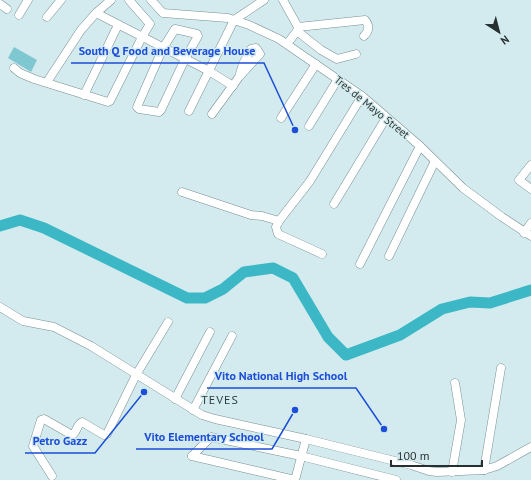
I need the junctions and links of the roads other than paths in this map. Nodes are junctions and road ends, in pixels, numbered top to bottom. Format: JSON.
{"nodes":[{"id":1,"x":28,"y":0,"type":"edge"},
{"id":2,"x":61,"y":0,"type":"edge"},
{"id":3,"x":111,"y":0,"type":"edge"},
{"id":4,"x":129,"y":0,"type":"edge"},
{"id":5,"x":151,"y":0,"type":"edge"},
{"id":6,"x":264,"y":0,"type":"edge"},
{"id":7,"x":283,"y":0,"type":"edge"},
{"id":8,"x":0,"y":4,"type":"edge"},
{"id":9,"x":8,"y":9,"type":"dead end"},
{"id":10,"x":96,"y":13,"type":"junction"},
{"id":11,"x":19,"y":15,"type":"dead end"},
{"id":12,"x":47,"y":17,"type":"dead end"},
{"id":13,"x":234,"y":20,"type":"junction"},
{"id":14,"x":118,"y":25,"type":"junction"},
{"id":15,"x":298,"y":29,"type":"junction"},
{"id":16,"x":364,"y":36,"type":"dead end"},
{"id":17,"x":142,"y":37,"type":"junction"},
{"id":18,"x":287,"y":44,"type":"junction"},
{"id":19,"x":163,"y":48,"type":"junction"},
{"id":20,"x":356,"y":54,"type":"dead end"},
{"id":21,"x":185,"y":59,"type":"junction"},
{"id":22,"x":316,"y":64,"type":"junction"},
{"id":23,"x":14,"y":68,"type":"dead end"},
{"id":24,"x":209,"y":71,"type":"junction"},
{"id":25,"x":239,"y":78,"type":"dead end"},
{"id":26,"x":338,"y":79,"type":"junction"},
{"id":27,"x":47,"y":82,"type":"junction"},
{"id":28,"x":233,"y":86,"type":"junction"},
{"id":29,"x":84,"y":95,"type":"junction"},
{"id":30,"x":362,"y":96,"type":"junction"},
{"id":31,"x":189,"y":111,"type":"dead end"},
{"id":32,"x":212,"y":114,"type":"dead end"},
{"id":33,"x":281,"y":118,"type":"dead end"},
{"id":34,"x":386,"y":118,"type":"junction"},
{"id":35,"x":309,"y":126,"type":"dead end"},
{"id":36,"x":420,"y":146,"type":"junction"},
{"id":37,"x":435,"y":161,"type":"junction"},
{"id":38,"x":531,"y":165,"type":"edge"},
{"id":39,"x":531,"y":189,"type":"edge"},
{"id":40,"x":182,"y":192,"type":"dead end"},
{"id":41,"x":334,"y":204,"type":"dead end"},
{"id":42,"x":279,"y":221,"type":"junction"},
{"id":43,"x":531,"y":223,"type":"edge"},
{"id":44,"x":529,"y":235,"type":"edge"},
{"id":45,"x":322,"y":254,"type":"dead end"},
{"id":46,"x":389,"y":256,"type":"dead end"},
{"id":47,"x":360,"y":264,"type":"dead end"},
{"id":48,"x":0,"y":308,"type":"edge"},
{"id":49,"x":168,"y":322,"type":"dead end"},
{"id":50,"x":210,"y":332,"type":"dead end"},
{"id":51,"x":232,"y":336,"type":"dead end"},
{"id":52,"x":502,"y":368,"type":"dead end"},
{"id":53,"x":136,"y":375,"type":"junction"},
{"id":54,"x":455,"y":383,"type":"dead end"},
{"id":55,"x":175,"y":398,"type":"junction"},
{"id":56,"x":193,"y":410,"type":"junction"},
{"id":57,"x":308,"y":439,"type":"junction"},
{"id":58,"x":531,"y":447,"type":"edge"},
{"id":59,"x":303,"y":457,"type":"junction"},
{"id":60,"x":484,"y":470,"type":"junction"},
{"id":61,"x":452,"y":472,"type":"junction"},
{"id":62,"x":52,"y":476,"type":"dead end"},
{"id":63,"x":436,"y":476,"type":"edge"},
{"id":64,"x":295,"y":480,"type":"edge"},
{"id":65,"x":299,"y":480,"type":"edge"},
{"id":66,"x":396,"y":480,"type":"edge"}],
"edges":[{"from":1,"to":11,"type":"street"},
{"from":2,"to":12,"type":"street"},
{"from":3,"to":10,"type":"street"},
{"from":4,"to":17,"type":"street"},
{"from":5,"to":13,"type":"street","name":"Tres de Mayo Street"},
{"from":6,"to":13,"type":"street"},
{"from":7,"to":15,"type":"street"},
{"from":8,"to":9,"type":"street"},
{"from":10,"to":14,"type":"street"},
{"from":10,"to":27,"type":"street"},
{"from":13,"to":18,"type":"street","name":"Tres de Mayo Street"},
{"from":13,"to":24,"type":"street"},
{"from":14,"to":17,"type":"street"},
{"from":14,"to":29,"type":"street"},
{"from":15,"to":16,"type":"street"},
{"from":15,"to":18,"type":"street"},
{"from":15,"to":20,"type":"street"},
{"from":17,"to":19,"type":"street"},
{"from":17,"to":29,"type":"street"},
{"from":18,"to":22,"type":"street","name":"Tres de Mayo Street"},
{"from":19,"to":21,"type":"street"},
{"from":19,"to":21,"type":"street"},
{"from":19,"to":21,"type":"street"},
{"from":21,"to":24,"type":"street"},
{"from":22,"to":26,"type":"street","name":"Tres de Mayo Street"},
{"from":22,"to":33,"type":"street"},
{"from":23,"to":27,"type":"street"},
{"from":24,"to":28,"type":"street"},
{"from":24,"to":31,"type":"street"},
{"from":25,"to":28,"type":"street"},
{"from":26,"to":30,"type":"street","name":"Tres de Mayo Street"},
{"from":26,"to":35,"type":"street"},
{"from":27,"to":29,"type":"street"},
{"from":28,"to":32,"type":"street"},
{"from":30,"to":34,"type":"street","name":"Tres de Mayo Street"},
{"from":30,"to":42,"type":"street"},
{"from":34,"to":36,"type":"street","name":"Tres de Mayo Street"},
{"from":34,"to":41,"type":"street"},
{"from":36,"to":37,"type":"street","name":"Tres de Mayo Street"},
{"from":36,"to":47,"type":"street"},
{"from":37,"to":44,"type":"street","name":"Tres de Mayo Street"},
{"from":37,"to":46,"type":"street"},
{"from":38,"to":39,"type":"street"},
{"from":40,"to":42,"type":"street"},
{"from":42,"to":45,"type":"street"},
{"from":43,"to":44,"type":"street"},
{"from":48,"to":53,"type":"street"},
{"from":49,"to":53,"type":"street"},
{"from":50,"to":55,"type":"street"},
{"from":51,"to":56,"type":"street"},
{"from":52,"to":60,"type":"street"},
{"from":53,"to":55,"type":"street"},
{"from":53,"to":62,"type":"street"},
{"from":54,"to":61,"type":"street"},
{"from":55,"to":56,"type":"street"},
{"from":56,"to":57,"type":"street"},
{"from":57,"to":59,"type":"street"},
{"from":57,"to":63,"type":"street"},
{"from":58,"to":60,"type":"street"},
{"from":59,"to":64,"type":"street"},
{"from":59,"to":64,"type":"street"},
{"from":59,"to":65,"type":"street"},
{"from":59,"to":66,"type":"street"},
{"from":60,"to":61,"type":"street"},
{"from":61,"to":63,"type":"street"}]}
